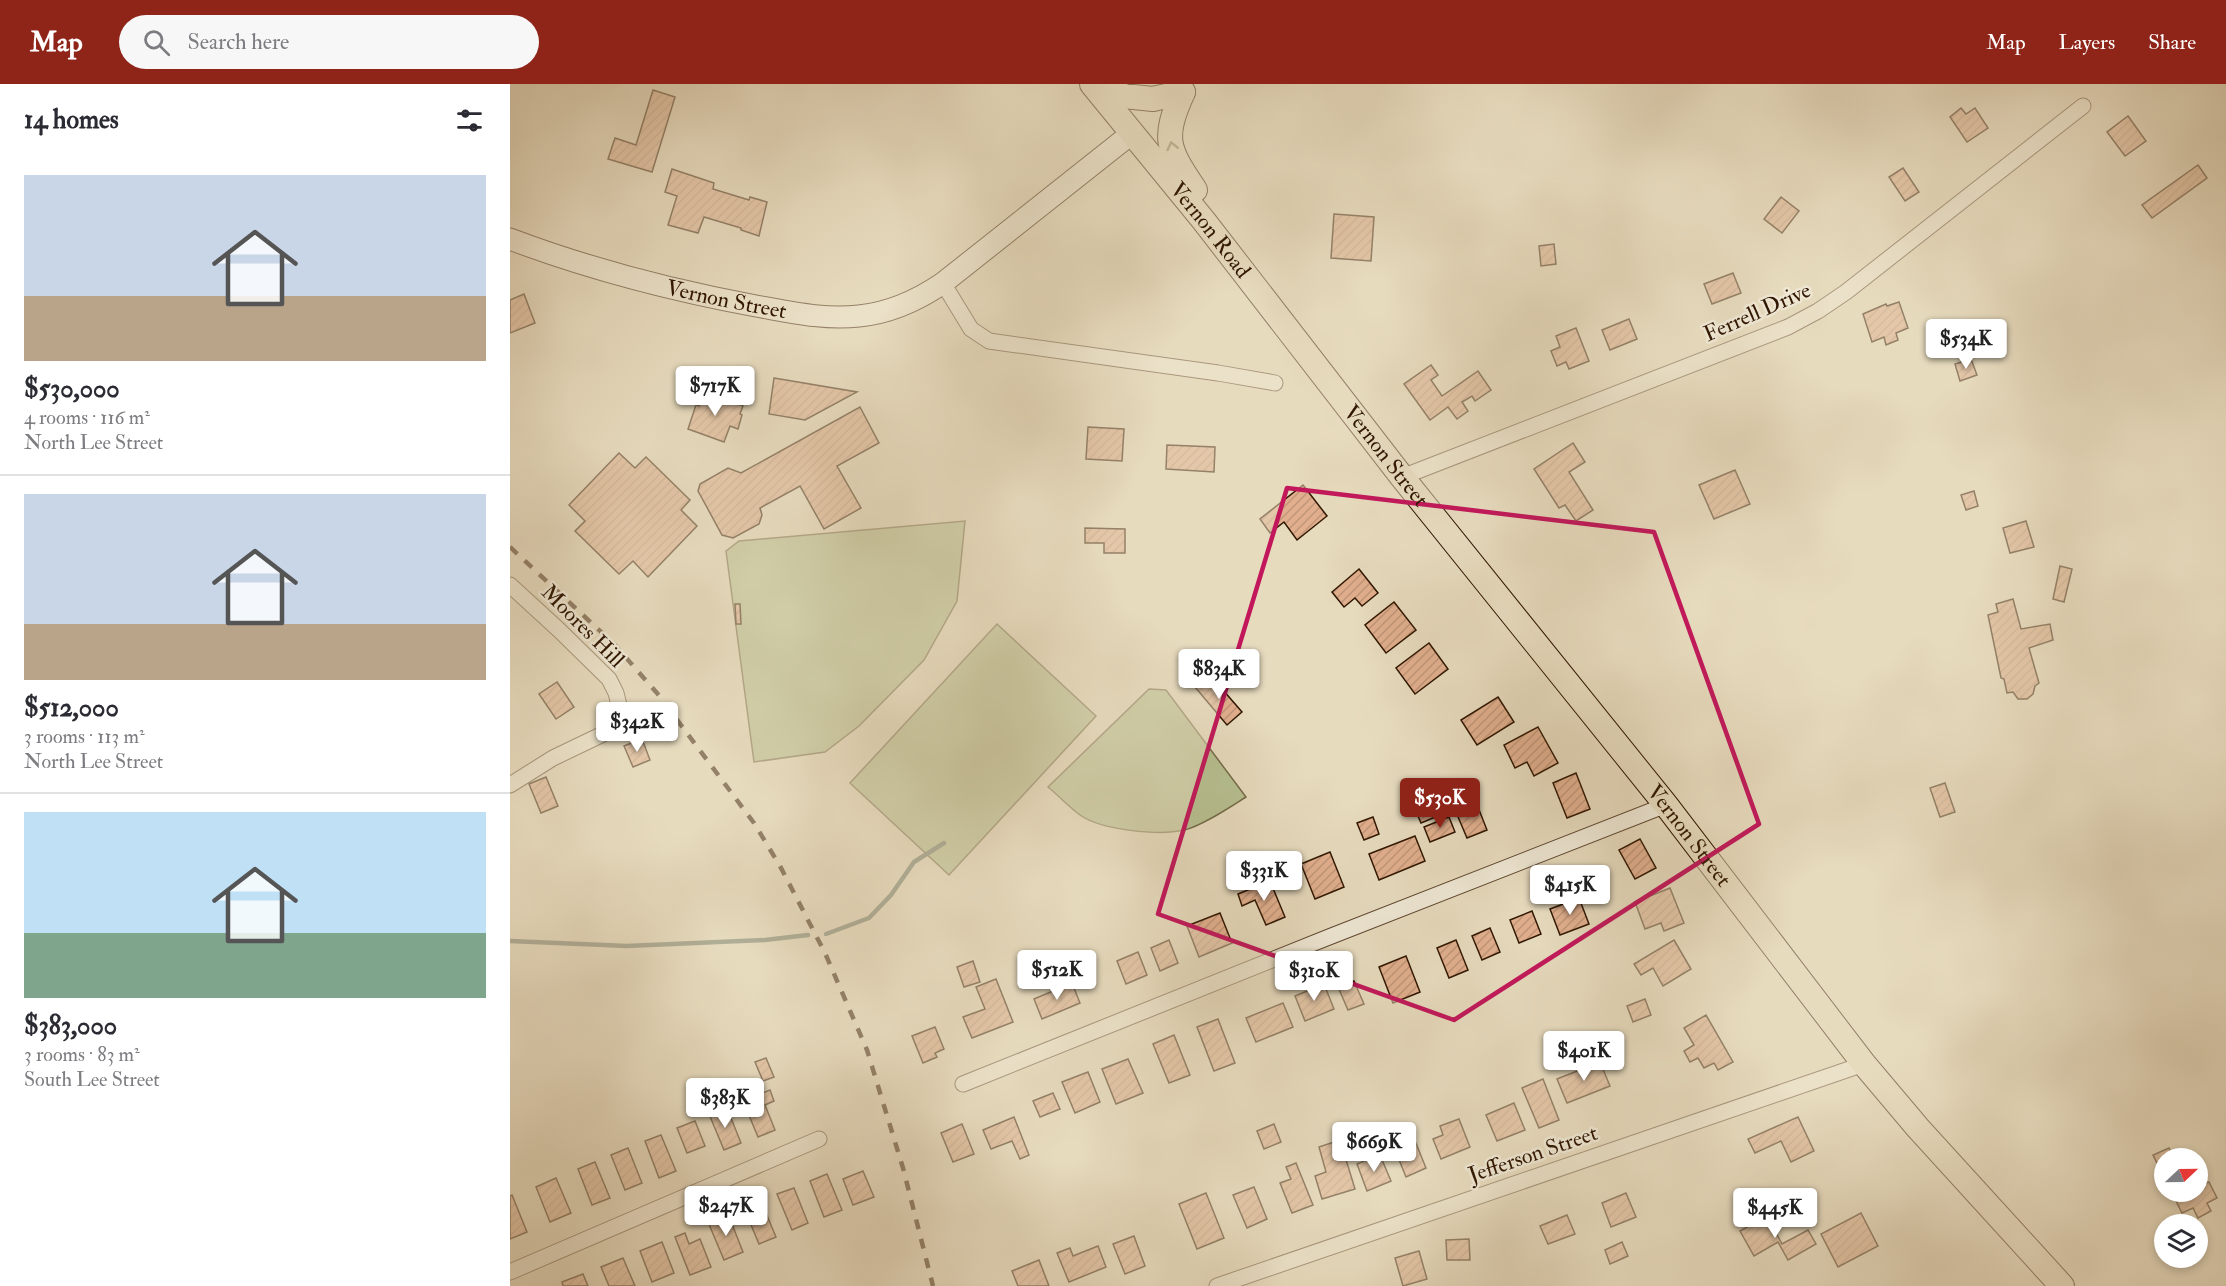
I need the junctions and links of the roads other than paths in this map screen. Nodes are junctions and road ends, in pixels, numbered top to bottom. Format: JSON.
{"nodes":[{"id":1,"x":1094,"y":84,"type":"edge"},
{"id":2,"x":1187,"y":88,"type":"edge"},
{"id":3,"x":2083,"y":106,"type":"dead end"},
{"id":4,"x":1131,"y":134,"type":"junction"},
{"id":5,"x":510,"y":239,"type":"edge"},
{"id":6,"x":1228,"y":253,"type":"junction"},
{"id":7,"x":943,"y":283,"type":"junction"},
{"id":8,"x":1325,"y":379,"type":"joint"},
{"id":9,"x":1275,"y":383,"type":"dead end"},
{"id":10,"x":1402,"y":477,"type":"junction"},
{"id":11,"x":510,"y":585,"type":"edge"},
{"id":12,"x":510,"y":785,"type":"edge"},
{"id":13,"x":1666,"y":805,"type":"junction"},
{"id":14,"x":1864,"y":1064,"type":"junction"},
{"id":15,"x":963,"y":1084,"type":"dead end"},
{"id":16,"x":819,"y":1139,"type":"dead end"},
{"id":17,"x":510,"y":1272,"type":"edge"},
{"id":18,"x":1217,"y":1286,"type":"edge"},
{"id":19,"x":2062,"y":1286,"type":"edge"}],
"edges":[{"from":1,"to":2,"type":"main road"},
{"from":1,"to":4,"type":"main road","name":"Vernon Road"},
{"from":6,"to":2,"type":"main road","one_way":true},
{"from":3,"to":10,"type":"street","name":"Ferrell Drive"},
{"from":4,"to":6,"type":"main road","name":"Vernon Road"},
{"from":4,"to":7,"type":"street","name":"Vernon Street"},
{"from":5,"to":7,"type":"street","name":"Vernon Street"},
{"from":6,"to":8,"type":"main road","name":"Vernon Road"},
{"from":7,"to":9,"type":"street"},
{"from":8,"to":10,"type":"main road","name":"Vernon Street"},
{"from":10,"to":13,"type":"main road","name":"Vernon Street"},
{"from":11,"to":12,"type":"street","name":"Moores Hill"},
{"from":13,"to":14,"type":"main road","name":"Vernon Street"},
{"from":13,"to":15,"type":"street"},
{"from":14,"to":18,"type":"street","name":"Jefferson Street"},
{"from":14,"to":19,"type":"main road","name":"Vernon Street"},
{"from":16,"to":17,"type":"street"}]}
